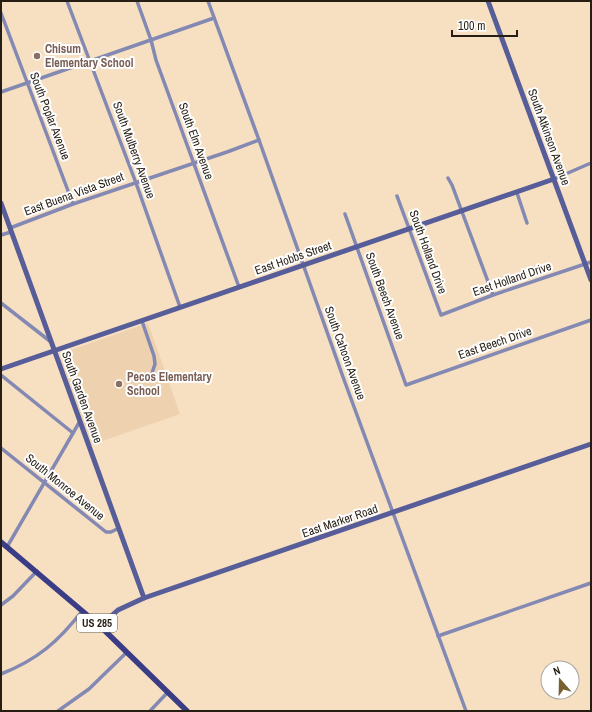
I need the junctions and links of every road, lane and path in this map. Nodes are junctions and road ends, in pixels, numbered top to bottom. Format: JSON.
{"nodes":[{"id":1,"x":67,"y":1,"type":"edge"},
{"id":2,"x":137,"y":1,"type":"edge"},
{"id":3,"x":208,"y":1,"type":"edge"},
{"id":4,"x":488,"y":1,"type":"edge"},
{"id":5,"x":1,"y":13,"type":"edge"},
{"id":6,"x":214,"y":18,"type":"junction"},
{"id":7,"x":151,"y":40,"type":"junction"},
{"id":8,"x":89,"y":62,"type":"junction"},
{"id":9,"x":27,"y":83,"type":"junction"},
{"id":10,"x":1,"y":92,"type":"edge"},
{"id":11,"x":259,"y":140,"type":"junction"},
{"id":12,"x":591,"y":163,"type":"edge"},
{"id":13,"x":194,"y":164,"type":"junction"},
{"id":14,"x":448,"y":178,"type":"dead end"},
{"id":15,"x":554,"y":179,"type":"junction"},
{"id":16,"x":136,"y":183,"type":"junction"},
{"id":17,"x":517,"y":193,"type":"junction"},
{"id":18,"x":397,"y":196,"type":"dead end"},
{"id":19,"x":1,"y":203,"type":"edge"},
{"id":20,"x":73,"y":204,"type":"junction"},
{"id":21,"x":461,"y":212,"type":"junction"},
{"id":22,"x":345,"y":214,"type":"dead end"},
{"id":23,"x":527,"y":223,"type":"dead end"},
{"id":24,"x":409,"y":229,"type":"junction"},
{"id":25,"x":11,"y":230,"type":"junction"},
{"id":26,"x":1,"y":235,"type":"edge"},
{"id":27,"x":357,"y":247,"type":"junction"},
{"id":28,"x":588,"y":263,"type":"edge"},
{"id":29,"x":303,"y":266,"type":"junction"},
{"id":30,"x":591,"y":280,"type":"edge"},
{"id":31,"x":239,"y":287,"type":"junction"},
{"id":32,"x":493,"y":295,"type":"junction"},
{"id":33,"x":1,"y":303,"type":"edge"},
{"id":34,"x":180,"y":307,"type":"junction"},
{"id":35,"x":441,"y":315,"type":"joint"},
{"id":36,"x":142,"y":320,"type":"junction"},
{"id":37,"x":591,"y":320,"type":"edge"},
{"id":38,"x":52,"y":343,"type":"junction"},
{"id":39,"x":55,"y":351,"type":"junction"},
{"id":40,"x":1,"y":369,"type":"edge"},
{"id":41,"x":152,"y":373,"type":"dead end"},
{"id":42,"x":1,"y":375,"type":"edge"},
{"id":43,"x":406,"y":384,"type":"joint"},
{"id":44,"x":80,"y":421,"type":"junction"},
{"id":45,"x":72,"y":432,"type":"junction"},
{"id":46,"x":591,"y":444,"type":"edge"},
{"id":47,"x":1,"y":448,"type":"edge"},
{"id":48,"x":44,"y":483,"type":"junction"},
{"id":49,"x":393,"y":513,"type":"junction"},
{"id":50,"x":119,"y":528,"type":"junction"},
{"id":51,"x":1,"y":542,"type":"edge"},
{"id":52,"x":7,"y":546,"type":"junction"},
{"id":53,"x":37,"y":571,"type":"junction"},
{"id":54,"x":591,"y":583,"type":"edge"},
{"id":55,"x":144,"y":598,"type":"junction"},
{"id":56,"x":1,"y":605,"type":"edge"},
{"id":57,"x":82,"y":610,"type":"junction"},
{"id":58,"x":100,"y":626,"type":"junction"},
{"id":59,"x":438,"y":636,"type":"junction"},
{"id":60,"x":127,"y":652,"type":"junction"},
{"id":61,"x":1,"y":674,"type":"edge"},
{"id":62,"x":168,"y":692,"type":"junction"},
{"id":63,"x":58,"y":711,"type":"edge"},
{"id":64,"x":150,"y":711,"type":"edge"},
{"id":65,"x":187,"y":711,"type":"edge"},
{"id":66,"x":466,"y":711,"type":"edge"}],
"edges":[{"from":1,"to":8,"type":"street","name":"South Mulberry Avenue"},
{"from":2,"to":7,"type":"street","name":"South Elm Avenue"},
{"from":3,"to":6,"type":"street","name":"South Cahoon Avenue"},
{"from":4,"to":15,"type":"street","name":"South Atkinson Avenue"},
{"from":5,"to":9,"type":"street","name":"South Poplar Avenue"},
{"from":6,"to":7,"type":"street"},
{"from":6,"to":11,"type":"street","name":"South Cahoon Avenue"},
{"from":7,"to":8,"type":"street"},
{"from":7,"to":13,"type":"street","name":"South Elm Avenue"},
{"from":8,"to":9,"type":"street"},
{"from":8,"to":16,"type":"street","name":"South Mulberry Avenue"},
{"from":9,"to":10,"type":"street"},
{"from":9,"to":20,"type":"street","name":"South Poplar Avenue"},
{"from":11,"to":13,"type":"street","name":"East Buena Vista Street"},
{"from":11,"to":29,"type":"street","name":"South Cahoon Avenue"},
{"from":12,"to":15,"type":"street","name":"East Hobbs Street"},
{"from":13,"to":16,"type":"street","name":"East Buena Vista Street"},
{"from":13,"to":31,"type":"street","name":"South Elm Avenue"},
{"from":14,"to":21,"type":"street"},
{"from":15,"to":17,"type":"street","name":"East Hobbs Street"},
{"from":15,"to":28,"type":"street","name":"South Atkinson Avenue"},
{"from":16,"to":20,"type":"street","name":"East Buena Vista Street"},
{"from":16,"to":34,"type":"street","name":"South Mulberry Avenue"},
{"from":17,"to":21,"type":"street","name":"East Hobbs Street"},
{"from":17,"to":23,"type":"street"},
{"from":18,"to":24,"type":"street","name":"South Holland Drive"},
{"from":19,"to":25,"type":"street","name":"South Garden Avenue"},
{"from":20,"to":25,"type":"street","name":"East Buena Vista Street"},
{"from":21,"to":24,"type":"street","name":"East Hobbs Street"},
{"from":21,"to":32,"type":"street"},
{"from":22,"to":27,"type":"street","name":"South Beech Avenue"},
{"from":24,"to":27,"type":"street","name":"East Hobbs Street"},
{"from":24,"to":35,"type":"street","name":"South Holland Drive"},
{"from":25,"to":26,"type":"street","name":"East Buena Vista Street"},
{"from":25,"to":38,"type":"street","name":"South Garden Avenue"},
{"from":27,"to":29,"type":"street","name":"East Hobbs Street"},
{"from":27,"to":43,"type":"street","name":"South Beech Avenue"},
{"from":28,"to":30,"type":"street","name":"South Atkinson Avenue"},
{"from":28,"to":32,"type":"street","name":"East Holland Drive"},
{"from":29,"to":31,"type":"street","name":"East Hobbs Street"},
{"from":29,"to":49,"type":"street","name":"South Cahoon Avenue"},
{"from":31,"to":34,"type":"street","name":"East Hobbs Street"},
{"from":32,"to":35,"type":"street","name":"East Holland Drive"},
{"from":33,"to":38,"type":"street"},
{"from":34,"to":36,"type":"street","name":"East Hobbs Street"},
{"from":36,"to":39,"type":"street","name":"East Hobbs Street"},
{"from":36,"to":41,"type":"street"},
{"from":37,"to":43,"type":"street","name":"East Beech Drive"},
{"from":38,"to":39,"type":"street","name":"South Garden Avenue"},
{"from":39,"to":40,"type":"street","name":"East Hobbs Street"},
{"from":39,"to":44,"type":"street","name":"South Garden Avenue"},
{"from":42,"to":45,"type":"street"},
{"from":44,"to":45,"type":"street"},
{"from":44,"to":50,"type":"street","name":"South Garden Avenue"},
{"from":45,"to":48,"type":"street"},
{"from":46,"to":49,"type":"street","name":"East Marker Road"},
{"from":47,"to":48,"type":"street","name":"South Monroe Avenue"},
{"from":48,"to":50,"type":"street","name":"South Monroe Avenue"},
{"from":48,"to":52,"type":"street"},
{"from":49,"to":55,"type":"street","name":"East Marker Road"},
{"from":49,"to":59,"type":"street","name":"South Cahoon Avenue"},
{"from":50,"to":55,"type":"street","name":"South Garden Avenue"},
{"from":51,"to":52,"type":"main road","number":"US 285"},
{"from":52,"to":53,"type":"main road","number":"US 285"},
{"from":53,"to":56,"type":"street"},
{"from":53,"to":57,"type":"main road","number":"US 285"},
{"from":54,"to":59,"type":"street"},
{"from":55,"to":58,"type":"street","name":"East Marker Road"},
{"from":57,"to":58,"type":"main road","number":"US 285"},
{"from":57,"to":61,"type":"street"},
{"from":58,"to":60,"type":"main road","number":"US 285"},
{"from":59,"to":66,"type":"street","name":"South Cahoon Avenue"},
{"from":60,"to":62,"type":"main road","number":"US 285"},
{"from":60,"to":63,"type":"street"},
{"from":62,"to":64,"type":"street"},
{"from":62,"to":65,"type":"main road","number":"US 285"}]}
